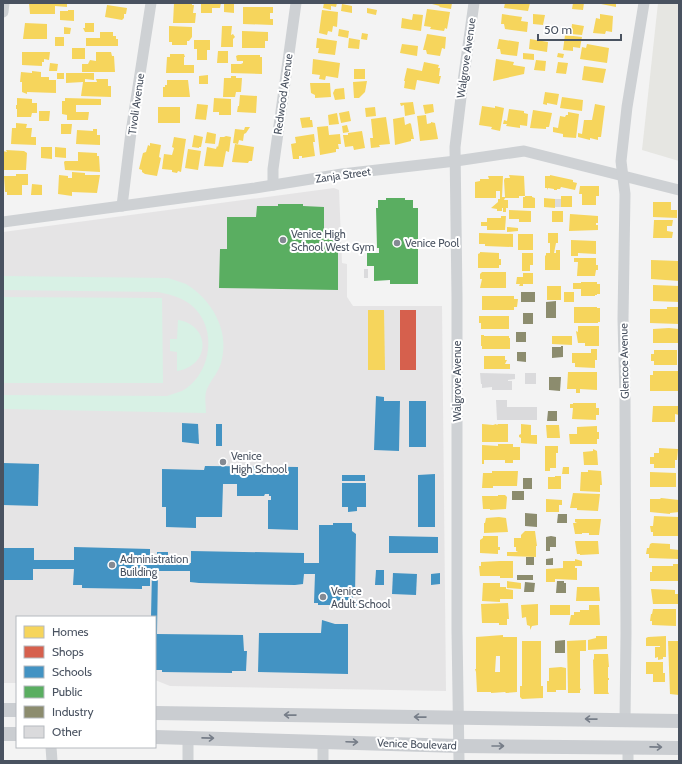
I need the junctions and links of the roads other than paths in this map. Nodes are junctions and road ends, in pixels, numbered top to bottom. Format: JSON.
{"nodes":[{"id":1,"x":4,"y":3,"type":"edge"},
{"id":2,"x":151,"y":3,"type":"edge"},
{"id":3,"x":296,"y":3,"type":"edge"},
{"id":4,"x":474,"y":3,"type":"edge"},
{"id":5,"x":644,"y":3,"type":"edge"},
{"id":6,"x":3,"y":12,"type":"edge"},
{"id":7,"x":456,"y":161,"type":"junction"},
{"id":8,"x":623,"y":177,"type":"junction"},
{"id":9,"x":273,"y":185,"type":"junction"},
{"id":10,"x":679,"y":190,"type":"edge"},
{"id":11,"x":122,"y":206,"type":"junction"},
{"id":12,"x":3,"y":222,"type":"edge"},
{"id":13,"x":3,"y":710,"type":"edge"},
{"id":14,"x":16,"y":710,"type":"edge"},
{"id":15,"x":156,"y":713,"type":"edge"},
{"id":16,"x":459,"y":718,"type":"junction"},
{"id":17,"x":625,"y":720,"type":"junction"},
{"id":18,"x":679,"y":721,"type":"edge"},
{"id":19,"x":3,"y":734,"type":"edge"},
{"id":20,"x":16,"y":734,"type":"edge"},
{"id":21,"x":156,"y":737,"type":"edge"},
{"id":22,"x":188,"y":738,"type":"junction"},
{"id":23,"x":323,"y":741,"type":"junction"},
{"id":24,"x":459,"y":746,"type":"junction"},
{"id":25,"x":628,"y":747,"type":"junction"},
{"id":26,"x":51,"y":748,"type":"edge"},
{"id":27,"x":679,"y":748,"type":"edge"},
{"id":28,"x":52,"y":761,"type":"edge"},
{"id":29,"x":188,"y":761,"type":"edge"},
{"id":30,"x":323,"y":761,"type":"edge"},
{"id":31,"x":459,"y":761,"type":"edge"},
{"id":32,"x":628,"y":761,"type":"edge"}],
"edges":[{"from":1,"to":6,"type":"street"},
{"from":2,"to":11,"type":"street","name":"Tivoli Avenue"},
{"from":3,"to":9,"type":"street","name":"Redwood Avenue"},
{"from":4,"to":7,"type":"street","name":"Walgrove Avenue"},
{"from":5,"to":8,"type":"street","name":"Glencoe Avenue"},
{"from":7,"to":8,"type":"street","name":"Zanja Street"},
{"from":7,"to":9,"type":"street","name":"Zanja Street"},
{"from":7,"to":16,"type":"street","name":"Walgrove Avenue"},
{"from":8,"to":10,"type":"street","name":"Zanja Street"},
{"from":8,"to":17,"type":"street","name":"Glencoe Avenue"},
{"from":9,"to":11,"type":"street","name":"Zanja Street"},
{"from":11,"to":12,"type":"street","name":"Zanja Street"},
{"from":13,"to":14,"type":"main road"},
{"from":16,"to":15,"type":"main road","one_way":true},
{"from":17,"to":16,"type":"main road","one_way":true},
{"from":16,"to":24,"type":"street","name":"Walgrove Avenue"},
{"from":17,"to":18,"type":"main road"},
{"from":19,"to":20,"type":"main road"},
{"from":21,"to":22,"type":"main road","name":"Venice Boulevard"},
{"from":22,"to":23,"type":"main road","name":"Venice Boulevard","one_way":true},
{"from":22,"to":29,"type":"street"},
{"from":23,"to":24,"type":"main road","name":"Venice Boulevard","one_way":true},
{"from":23,"to":30,"type":"street"},
{"from":24,"to":25,"type":"main road","name":"Venice Boulevard","one_way":true},
{"from":24,"to":31,"type":"street","name":"Walgrove Avenue"},
{"from":25,"to":27,"type":"main road","name":"Venice Boulevard","one_way":true},
{"from":25,"to":32,"type":"street"},
{"from":26,"to":28,"type":"street"}]}
